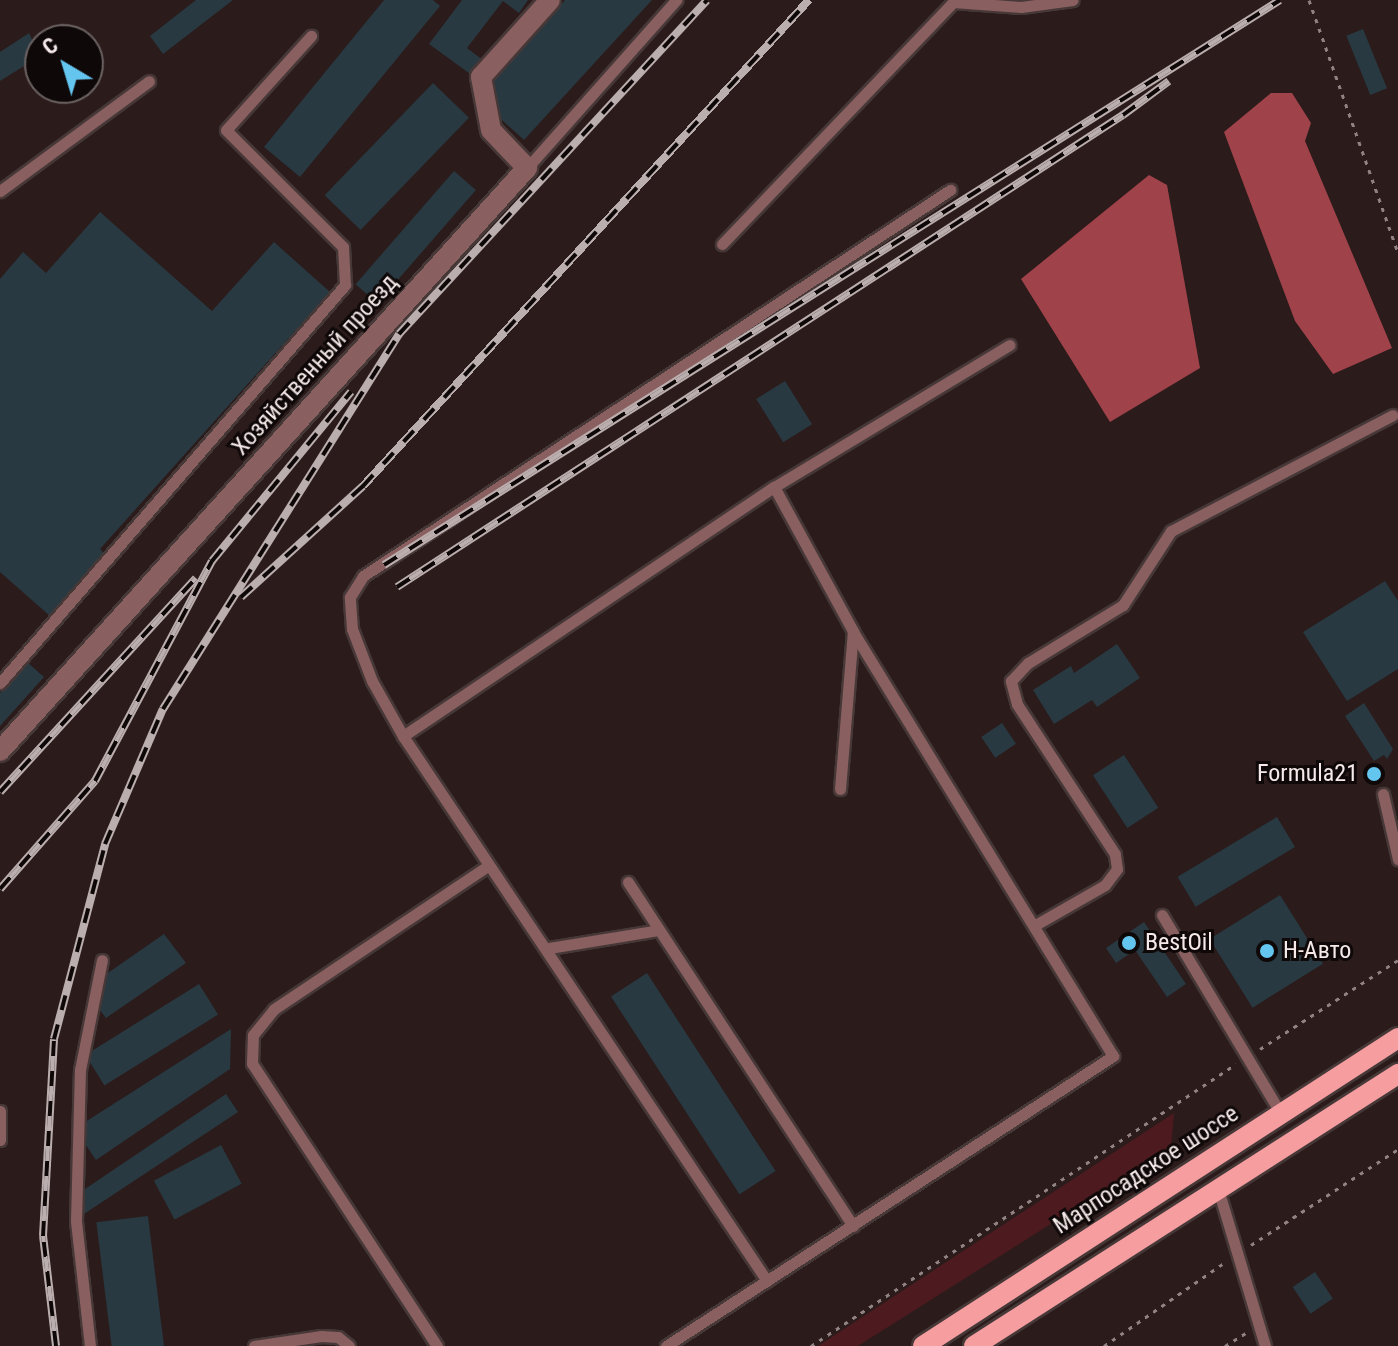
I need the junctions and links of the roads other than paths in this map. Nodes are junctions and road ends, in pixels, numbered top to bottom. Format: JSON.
{"nodes":[{"id":1,"x":550,"y":0,"type":"edge"},
{"id":2,"x":676,"y":0,"type":"edge"},
{"id":3,"x":1073,"y":0,"type":"edge"},
{"id":4,"x":954,"y":1,"type":"edge"},
{"id":5,"x":311,"y":36,"type":"dead end"},
{"id":6,"x":149,"y":81,"type":"dead end"},
{"id":7,"x":527,"y":168,"type":"junction"},
{"id":8,"x":950,"y":190,"type":"dead end"},
{"id":9,"x":0,"y":191,"type":"edge"},
{"id":10,"x":722,"y":244,"type":"dead end"},
{"id":11,"x":1009,"y":345,"type":"dead end"},
{"id":12,"x":1393,"y":415,"type":"dead end"},
{"id":13,"x":774,"y":487,"type":"junction"},
{"id":14,"x":853,"y":631,"type":"junction"},
{"id":15,"x":0,"y":683,"type":"edge"},
{"id":16,"x":403,"y":736,"type":"junction"},
{"id":17,"x":0,"y":751,"type":"edge"},
{"id":18,"x":840,"y":789,"type":"dead end"},
{"id":19,"x":1383,"y":794,"type":"dead end"},
{"id":20,"x":1397,"y":845,"type":"edge"},
{"id":21,"x":1398,"y":859,"type":"edge"},
{"id":22,"x":488,"y":866,"type":"junction"},
{"id":23,"x":628,"y":882,"type":"dead end"},
{"id":24,"x":1162,"y":915,"type":"dead end"},
{"id":25,"x":1037,"y":924,"type":"junction"},
{"id":26,"x":659,"y":930,"type":"junction"},
{"id":27,"x":549,"y":948,"type":"junction"},
{"id":28,"x":102,"y":960,"type":"dead end"},
{"id":29,"x":1398,"y":1038,"type":"edge"},
{"id":30,"x":1398,"y":1074,"type":"edge"},
{"id":31,"x":0,"y":1111,"type":"edge"},
{"id":32,"x":1281,"y":1114,"type":"junction"},
{"id":33,"x":0,"y":1140,"type":"edge"},
{"id":34,"x":1218,"y":1189,"type":"junction"},
{"id":35,"x":853,"y":1226,"type":"junction"},
{"id":36,"x":767,"y":1281,"type":"junction"},
{"id":37,"x":90,"y":1346,"type":"edge"},
{"id":38,"x":254,"y":1346,"type":"edge"},
{"id":39,"x":349,"y":1346,"type":"edge"},
{"id":40,"x":437,"y":1346,"type":"edge"},
{"id":41,"x":666,"y":1346,"type":"edge"},
{"id":42,"x":923,"y":1346,"type":"edge"},
{"id":43,"x":974,"y":1346,"type":"edge"},
{"id":44,"x":1265,"y":1346,"type":"edge"}],
"edges":[{"from":1,"to":7,"type":"street"},
{"from":2,"to":7,"type":"lane"},
{"from":3,"to":4,"type":"lane"},
{"from":4,"to":10,"type":"lane"},
{"from":5,"to":15,"type":"lane"},
{"from":6,"to":9,"type":"lane"},
{"from":7,"to":17,"type":"street","name":"Хозяйственный проезд"},
{"from":8,"to":16,"type":"lane"},
{"from":11,"to":13,"type":"lane"},
{"from":12,"to":25,"type":"lane"},
{"from":13,"to":14,"type":"lane"},
{"from":13,"to":16,"type":"lane"},
{"from":14,"to":18,"type":"lane"},
{"from":14,"to":25,"type":"lane"},
{"from":16,"to":22,"type":"lane"},
{"from":19,"to":20,"type":"lane"},
{"from":20,"to":21,"type":"lane"},
{"from":22,"to":27,"type":"lane"},
{"from":22,"to":40,"type":"lane"},
{"from":23,"to":26,"type":"lane"},
{"from":24,"to":32,"type":"lane"},
{"from":25,"to":35,"type":"lane"},
{"from":26,"to":27,"type":"lane"},
{"from":26,"to":35,"type":"lane"},
{"from":27,"to":36,"type":"lane"},
{"from":28,"to":37,"type":"lane"},
{"from":29,"to":32,"type":"main road","name":"Марпосадское шоссе"},
{"from":30,"to":34,"type":"main road"},
{"from":31,"to":33,"type":"lane"},
{"from":32,"to":42,"type":"main road","name":"Марпосадское шоссе"},
{"from":34,"to":43,"type":"main road"},
{"from":34,"to":44,"type":"lane"},
{"from":35,"to":36,"type":"lane"},
{"from":36,"to":41,"type":"lane"},
{"from":38,"to":39,"type":"lane"}]}
